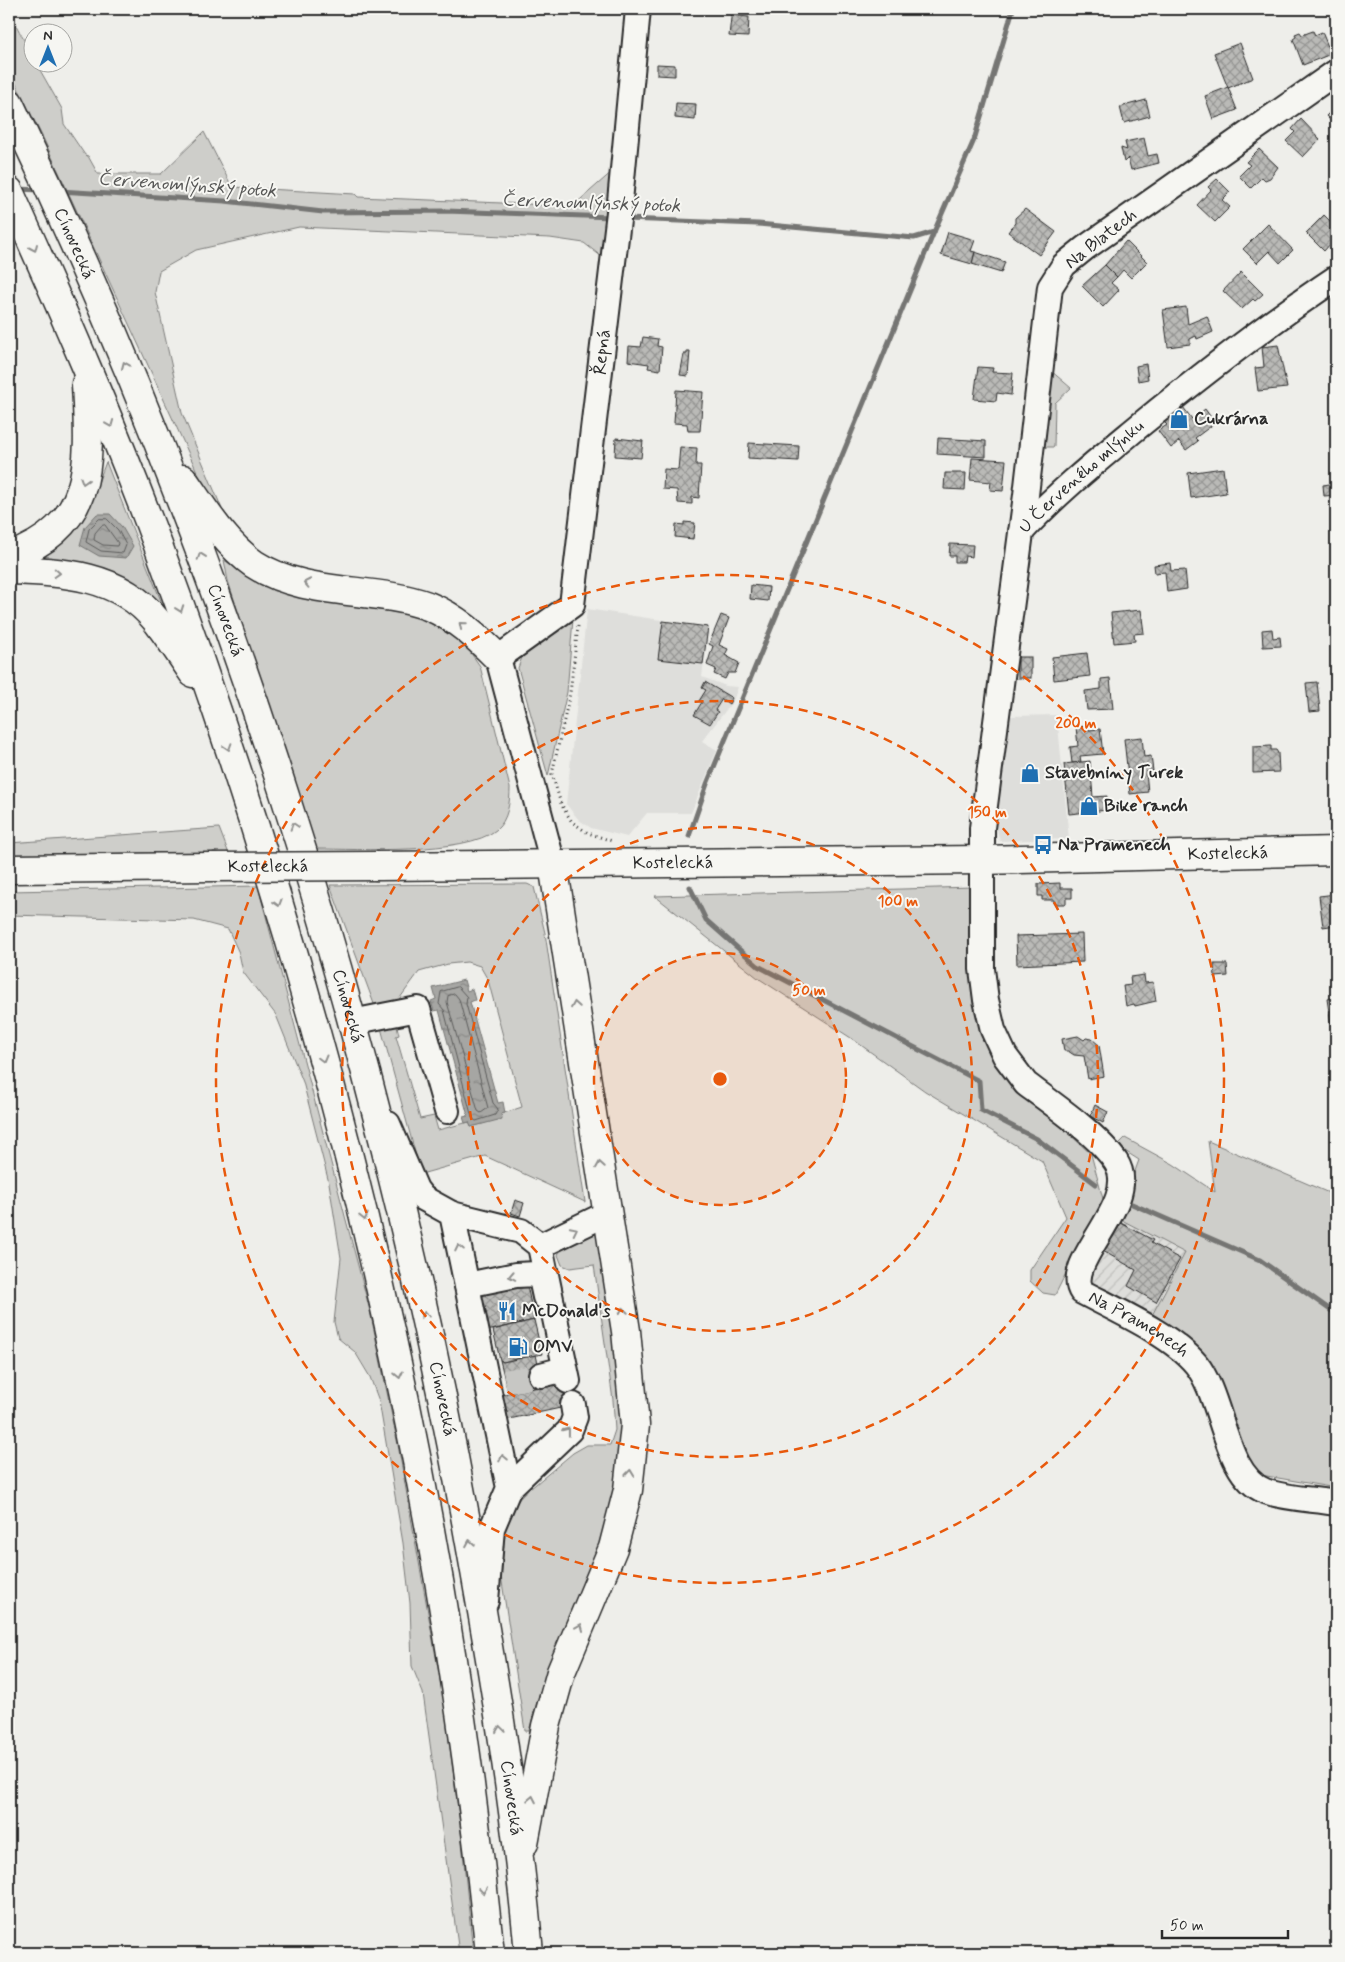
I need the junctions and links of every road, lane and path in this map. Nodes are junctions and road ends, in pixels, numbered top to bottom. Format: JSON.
{"nodes":[{"id":1,"x":638,"y":9,"type":"edge"},
{"id":2,"x":1336,"y":72,"type":"edge"},
{"id":3,"x":9,"y":103,"type":"edge"},
{"id":4,"x":12,"y":197,"type":"edge"},
{"id":5,"x":1336,"y":278,"type":"edge"},
{"id":6,"x":85,"y":363,"type":"junction"},
{"id":7,"x":158,"y":442,"type":"junction"},
{"id":8,"x":1021,"y":532,"type":"junction"},
{"id":9,"x":9,"y":557,"type":"edge"},
{"id":10,"x":9,"y":570,"type":"edge"},
{"id":11,"x":572,"y":605,"type":"junction"},
{"id":12,"x":498,"y":658,"type":"junction"},
{"id":13,"x":213,"y":701,"type":"junction"},
{"id":14,"x":612,"y":841,"type":"dead end"},
{"id":15,"x":1336,"y":851,"type":"edge"},
{"id":16,"x":982,"y":860,"type":"junction"},
{"id":17,"x":553,"y":864,"type":"junction"},
{"id":18,"x":9,"y":869,"type":"edge"},
{"id":19,"x":352,"y":1022,"type":"junction"},
{"id":20,"x":364,"y":1066,"type":"junction"},
{"id":21,"x":447,"y":1111,"type":"dead end"},
{"id":22,"x":608,"y":1213,"type":"junction"},
{"id":23,"x":452,"y":1214,"type":"junction"},
{"id":24,"x":540,"y":1246,"type":"junction"},
{"id":25,"x":467,"y":1285,"type":"junction"},
{"id":26,"x":560,"y":1346,"type":"junction"},
{"id":27,"x":540,"y":1375,"type":"tunnel mouth"},
{"id":28,"x":573,"y":1405,"type":"dead end"},
{"id":29,"x":509,"y":1488,"type":"junction"},
{"id":30,"x":1336,"y":1502,"type":"edge"},
{"id":31,"x":485,"y":1625,"type":"junction"},
{"id":32,"x":520,"y":1864,"type":"junction"},
{"id":33,"x":490,"y":1953,"type":"edge"},
{"id":34,"x":529,"y":1953,"type":"edge"}],
"edges":[{"from":1,"to":11,"type":"street","name":"Řepná"},
{"from":2,"to":8,"type":"street","name":"Na Blatech"},
{"from":7,"to":3,"type":"main road","name":"Cínovecká","one_way":true},
{"from":4,"to":6,"type":"main road","name":"Cínovecká","one_way":true},
{"from":5,"to":8,"type":"street","name":"U Červeného mlýnku"},
{"from":6,"to":9,"type":"main road","one_way":true},
{"from":6,"to":13,"type":"main road","name":"Cínovecká","one_way":true},
{"from":12,"to":7,"type":"main road","one_way":true},
{"from":19,"to":7,"type":"main road","name":"Cínovecká","one_way":true},
{"from":8,"to":16,"type":"street","name":"U Červeného mlýnku"},
{"from":10,"to":13,"type":"main road","one_way":true},
{"from":11,"to":12,"type":"street"},
{"from":11,"to":14,"type":"path"},
{"from":12,"to":17,"type":"street"},
{"from":13,"to":33,"type":"main road","name":"Cínovecká","one_way":true},
{"from":15,"to":16,"type":"main road","name":"Kostelecká"},
{"from":16,"to":17,"type":"main road","name":"Kostelecká"},
{"from":16,"to":30,"type":"street","name":"Na Pramenech"},
{"from":17,"to":18,"type":"main road","name":"Kostelecká","bridge":true},
{"from":22,"to":17,"type":"main road","one_way":true},
{"from":19,"to":20,"type":"main road","name":"Cínovecká"},
{"from":19,"to":21,"type":"street"},
{"from":20,"to":23,"type":"street"},
{"from":31,"to":20,"type":"main road","name":"Cínovecká","one_way":true},
{"from":24,"to":22,"type":"street","one_way":true},
{"from":32,"to":22,"type":"main road","one_way":true},
{"from":23,"to":24,"type":"street"},
{"from":25,"to":23,"type":"street","one_way":true},
{"from":24,"to":26,"type":"street"},
{"from":26,"to":25,"type":"street","one_way":true},
{"from":29,"to":25,"type":"street","one_way":true},
{"from":26,"to":27,"type":"street"},
{"from":29,"to":28,"type":"street","one_way":true},
{"from":29,"to":31,"type":"street"},
{"from":32,"to":31,"type":"main road","name":"Cínovecká","one_way":true},
{"from":32,"to":34,"type":"main road","name":"Cínovecká"}]}
